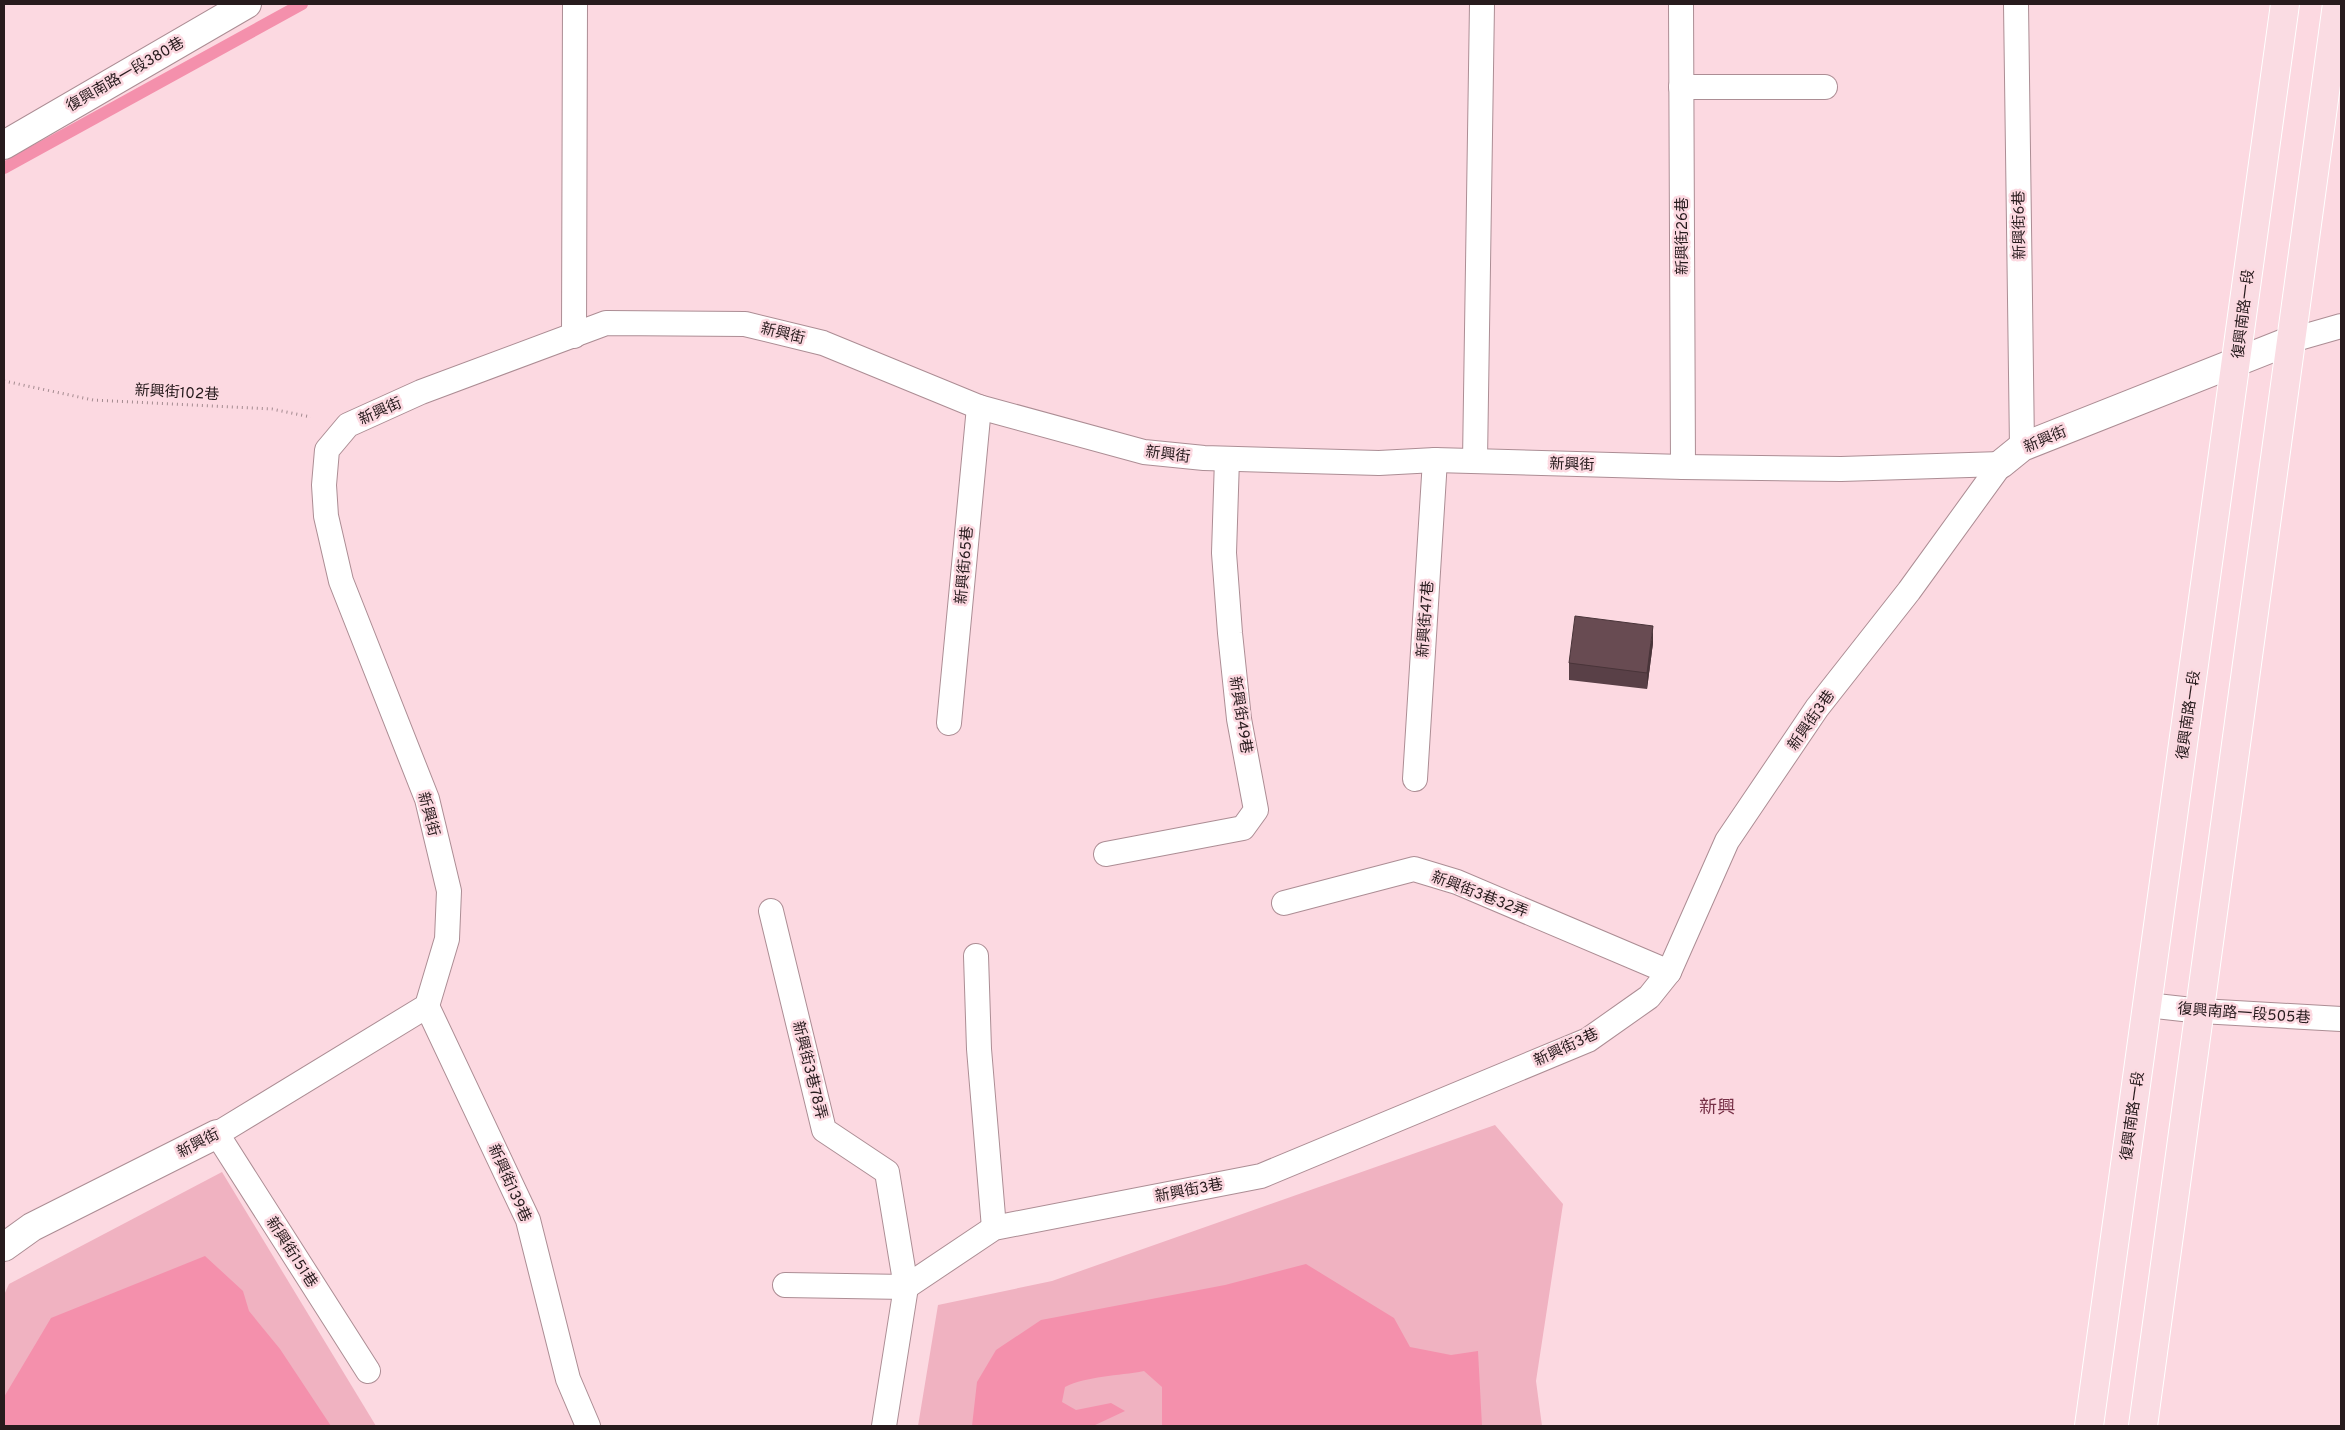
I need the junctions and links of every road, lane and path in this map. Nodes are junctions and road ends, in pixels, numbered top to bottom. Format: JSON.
{"nodes":[{"id":1,"x":247,"y":4,"type":"edge"},
{"id":2,"x":575,"y":4,"type":"edge"},
{"id":3,"x":1482,"y":4,"type":"edge"},
{"id":4,"x":1681,"y":4,"type":"edge"},
{"id":5,"x":2016,"y":4,"type":"edge"},
{"id":6,"x":2285,"y":4,"type":"edge"},
{"id":7,"x":2337,"y":4,"type":"edge"},
{"id":8,"x":1681,"y":87,"type":"junction"},
{"id":9,"x":1826,"y":87,"type":"dead end"},
{"id":10,"x":4,"y":145,"type":"edge"},
{"id":11,"x":2341,"y":326,"type":"edge"},
{"id":12,"x":574,"y":336,"type":"junction"},
{"id":13,"x":2292,"y":340,"type":"junction"},
{"id":14,"x":2237,"y":362,"type":"junction"},
{"id":15,"x":4,"y":381,"type":"edge"},
{"id":16,"x":979,"y":407,"type":"junction"},
{"id":17,"x":348,"y":425,"type":"junction"},
{"id":18,"x":2022,"y":447,"type":"junction"},
{"id":19,"x":1227,"y":459,"type":"junction"},
{"id":20,"x":1435,"y":460,"type":"junction"},
{"id":21,"x":1475,"y":461,"type":"junction"},
{"id":22,"x":2001,"y":464,"type":"junction"},
{"id":23,"x":1683,"y":467,"type":"junction"},
{"id":24,"x":949,"y":723,"type":"dead end"},
{"id":25,"x":1415,"y":779,"type":"dead end"},
{"id":26,"x":1106,"y":854,"type":"dead end"},
{"id":27,"x":1284,"y":903,"type":"dead end"},
{"id":28,"x":771,"y":911,"type":"dead end"},
{"id":29,"x":976,"y":956,"type":"dead end"},
{"id":30,"x":1669,"y":972,"type":"junction"},
{"id":31,"x":2148,"y":1005,"type":"junction"},
{"id":32,"x":427,"y":1006,"type":"junction"},
{"id":33,"x":2201,"y":1011,"type":"junction"},
{"id":34,"x":2341,"y":1019,"type":"edge"},
{"id":35,"x":217,"y":1134,"type":"junction"},
{"id":36,"x":994,"y":1228,"type":"junction"},
{"id":37,"x":4,"y":1247,"type":"edge"},
{"id":38,"x":785,"y":1285,"type":"dead end"},
{"id":39,"x":906,"y":1287,"type":"junction"},
{"id":40,"x":368,"y":1370,"type":"dead end"},
{"id":41,"x":588,"y":1426,"type":"edge"},
{"id":42,"x":884,"y":1426,"type":"edge"},
{"id":43,"x":2089,"y":1426,"type":"edge"},
{"id":44,"x":2143,"y":1426,"type":"edge"}],
"edges":[{"from":1,"to":10,"type":"street","name":"復興南路一段380巷"},
{"from":2,"to":12,"type":"lane"},
{"from":3,"to":21,"type":"lane"},
{"from":4,"to":8,"type":"lane","name":"新興街26巷"},
{"from":5,"to":18,"type":"lane","name":"新興街6巷"},
{"from":6,"to":14,"type":"main road","name":"復興南路一段"},
{"from":7,"to":13,"type":"main road"},
{"from":8,"to":9,"type":"lane"},
{"from":8,"to":23,"type":"lane","name":"新興街26巷"},
{"from":11,"to":13,"type":"lane"},
{"from":12,"to":16,"type":"lane","name":"新興街"},
{"from":12,"to":17,"type":"lane","name":"新興街"},
{"from":13,"to":14,"type":"street","name":"新興街"},
{"from":13,"to":33,"type":"main road"},
{"from":14,"to":18,"type":"street","name":"新興街"},
{"from":14,"to":31,"type":"main road","name":"復興南路一段"},
{"from":15,"to":17,"type":"path","name":"新興街102巷"},
{"from":16,"to":19,"type":"lane","name":"新興街"},
{"from":16,"to":24,"type":"lane","name":"新興街65巷"},
{"from":17,"to":32,"type":"lane","name":"新興街"},
{"from":18,"to":22,"type":"street","name":"新興街"},
{"from":19,"to":20,"type":"lane","name":"新興街"},
{"from":19,"to":26,"type":"lane","name":"新興街49巷"},
{"from":20,"to":21,"type":"lane","name":"新興街"},
{"from":20,"to":25,"type":"lane","name":"新興街47巷"},
{"from":21,"to":23,"type":"lane","name":"新興街"},
{"from":22,"to":23,"type":"lane","name":"新興街"},
{"from":22,"to":30,"type":"lane","name":"新興街3巷"},
{"from":27,"to":30,"type":"lane","name":"新興街3巷32弄"},
{"from":28,"to":39,"type":"lane","name":"新興街3巷78弄"},
{"from":29,"to":36,"type":"lane"},
{"from":30,"to":36,"type":"lane","name":"新興街3巷"},
{"from":31,"to":33,"type":"lane","name":"復興南路一段505巷"},
{"from":31,"to":43,"type":"main road","name":"復興南路一段"},
{"from":32,"to":35,"type":"lane","name":"新興街"},
{"from":32,"to":41,"type":"lane","name":"新興街139巷"},
{"from":33,"to":34,"type":"lane","name":"復興南路一段505巷"},
{"from":33,"to":44,"type":"main road"},
{"from":35,"to":37,"type":"street","name":"新興街"},
{"from":35,"to":40,"type":"lane","name":"新興街151巷"},
{"from":36,"to":39,"type":"lane","name":"新興街3巷"},
{"from":38,"to":39,"type":"lane"},
{"from":39,"to":42,"type":"lane"}]}
